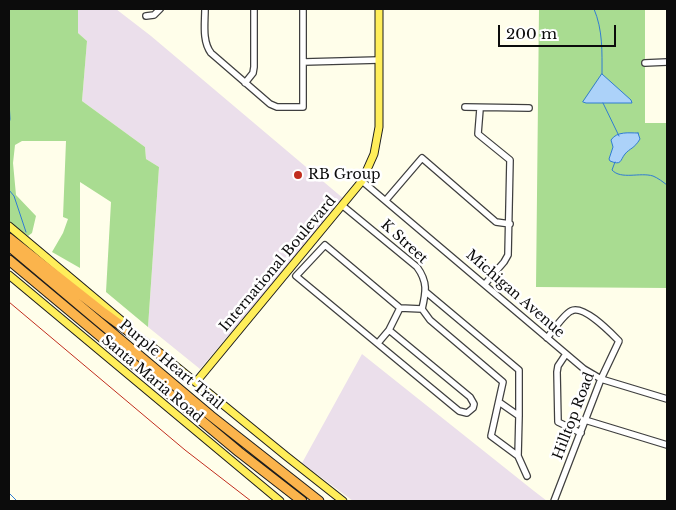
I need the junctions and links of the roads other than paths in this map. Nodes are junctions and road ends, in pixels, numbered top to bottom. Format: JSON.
{"nodes":[{"id":1,"x":160,"y":9,"type":"edge"},
{"id":2,"x":206,"y":9,"type":"edge"},
{"id":3,"x":254,"y":9,"type":"edge"},
{"id":4,"x":303,"y":9,"type":"edge"},
{"id":5,"x":379,"y":9,"type":"edge"},
{"id":6,"x":146,"y":16,"type":"dead end"},
{"id":7,"x":379,"y":60,"type":"junction"},
{"id":8,"x":304,"y":62,"type":"junction"},
{"id":9,"x":667,"y":62,"type":"edge"},
{"id":10,"x":645,"y":63,"type":"dead end"},
{"id":11,"x":245,"y":83,"type":"junction"},
{"id":12,"x":464,"y":107,"type":"dead end"},
{"id":13,"x":529,"y":108,"type":"dead end"},
{"id":14,"x":480,"y":109,"type":"junction"},
{"id":15,"x":362,"y":181,"type":"junction"},
{"id":16,"x":386,"y":200,"type":"junction"},
{"id":17,"x":343,"y":206,"type":"junction"},
{"id":18,"x":510,"y":224,"type":"junction"},
{"id":19,"x":9,"y":226,"type":"edge"},
{"id":20,"x":9,"y":238,"type":"edge"},
{"id":21,"x":9,"y":246,"type":"edge"},
{"id":22,"x":9,"y":260,"type":"edge"},
{"id":23,"x":9,"y":267,"type":"edge"},
{"id":24,"x":9,"y":275,"type":"edge"},
{"id":25,"x":485,"y":284,"type":"junction"},
{"id":26,"x":426,"y":292,"type":"junction"},
{"id":27,"x":53,"y":298,"type":"junction"},
{"id":28,"x":400,"y":308,"type":"junction"},
{"id":29,"x":422,"y":309,"type":"junction"},
{"id":30,"x":389,"y":330,"type":"junction"},
{"id":31,"x":547,"y":338,"type":"junction"},
{"id":32,"x":378,"y":343,"type":"junction"},
{"id":33,"x":566,"y":354,"type":"junction"},
{"id":34,"x":164,"y":357,"type":"junction"},
{"id":35,"x":601,"y":379,"type":"junction"},
{"id":36,"x":196,"y":382,"type":"junction"},
{"id":37,"x":667,"y":399,"type":"edge"},
{"id":38,"x":499,"y":402,"type":"junction"},
{"id":39,"x":519,"y":416,"type":"junction"},
{"id":40,"x":585,"y":420,"type":"junction"},
{"id":41,"x":581,"y":433,"type":"junction"},
{"id":42,"x":667,"y":445,"type":"edge"},
{"id":43,"x":518,"y":456,"type":"junction"},
{"id":44,"x":528,"y":476,"type":"dead end"},
{"id":45,"x":280,"y":501,"type":"edge"},
{"id":46,"x":301,"y":501,"type":"edge"},
{"id":47,"x":319,"y":501,"type":"edge"},
{"id":48,"x":343,"y":501,"type":"edge"},
{"id":49,"x":554,"y":501,"type":"edge"}],
"edges":[{"from":1,"to":6,"type":"street"},
{"from":2,"to":11,"type":"street"},
{"from":3,"to":11,"type":"street"},
{"from":4,"to":8,"type":"street"},
{"from":5,"to":7,"type":"main road","name":"International Boulevard"},
{"from":7,"to":8,"type":"street"},
{"from":7,"to":15,"type":"main road","name":"International Boulevard"},
{"from":8,"to":11,"type":"street"},
{"from":9,"to":10,"type":"street"},
{"from":12,"to":14,"type":"street"},
{"from":13,"to":14,"type":"street"},
{"from":14,"to":18,"type":"street"},
{"from":15,"to":16,"type":"street","name":"Michigan Avenue"},
{"from":15,"to":17,"type":"main road","name":"International Boulevard"},
{"from":16,"to":18,"type":"street"},
{"from":16,"to":25,"type":"street","name":"Michigan Avenue"},
{"from":17,"to":26,"type":"street","name":"K Street"},
{"from":17,"to":36,"type":"main road","name":"International Boulevard"},
{"from":18,"to":25,"type":"street"},
{"from":19,"to":34,"type":"main road"},
{"from":20,"to":34,"type":"highway"},
{"from":21,"to":47,"type":"highway","name":"Purple Heart Trail"},
{"from":22,"to":27,"type":"highway","name":"Purple Heart Trail"},
{"from":23,"to":27,"type":"highway"},
{"from":24,"to":45,"type":"main road","name":"Santa Maria Road"},
{"from":25,"to":31,"type":"street","name":"Michigan Avenue"},
{"from":26,"to":29,"type":"street"},
{"from":26,"to":39,"type":"street"},
{"from":27,"to":46,"type":"highway","name":"Purple Heart Trail"},
{"from":28,"to":29,"type":"street"},
{"from":28,"to":30,"type":"street"},
{"from":28,"to":32,"type":"street"},
{"from":29,"to":38,"type":"street"},
{"from":30,"to":32,"type":"street"},
{"from":30,"to":32,"type":"street"},
{"from":31,"to":33,"type":"street","name":"Michigan Avenue"},
{"from":31,"to":35,"type":"street","name":"Hilltop Road"},
{"from":33,"to":35,"type":"street","name":"Michigan Avenue"},
{"from":33,"to":41,"type":"street"},
{"from":34,"to":36,"type":"main road"},
{"from":35,"to":37,"type":"street","name":"Michigan Avenue"},
{"from":35,"to":40,"type":"street","name":"Hilltop Road"},
{"from":36,"to":48,"type":"main road"},
{"from":38,"to":39,"type":"street"},
{"from":38,"to":43,"type":"street"},
{"from":39,"to":43,"type":"street"},
{"from":40,"to":41,"type":"street","name":"Hilltop Road"},
{"from":40,"to":42,"type":"street"},
{"from":41,"to":49,"type":"street","name":"Hilltop Road"},
{"from":43,"to":44,"type":"street"}]}
